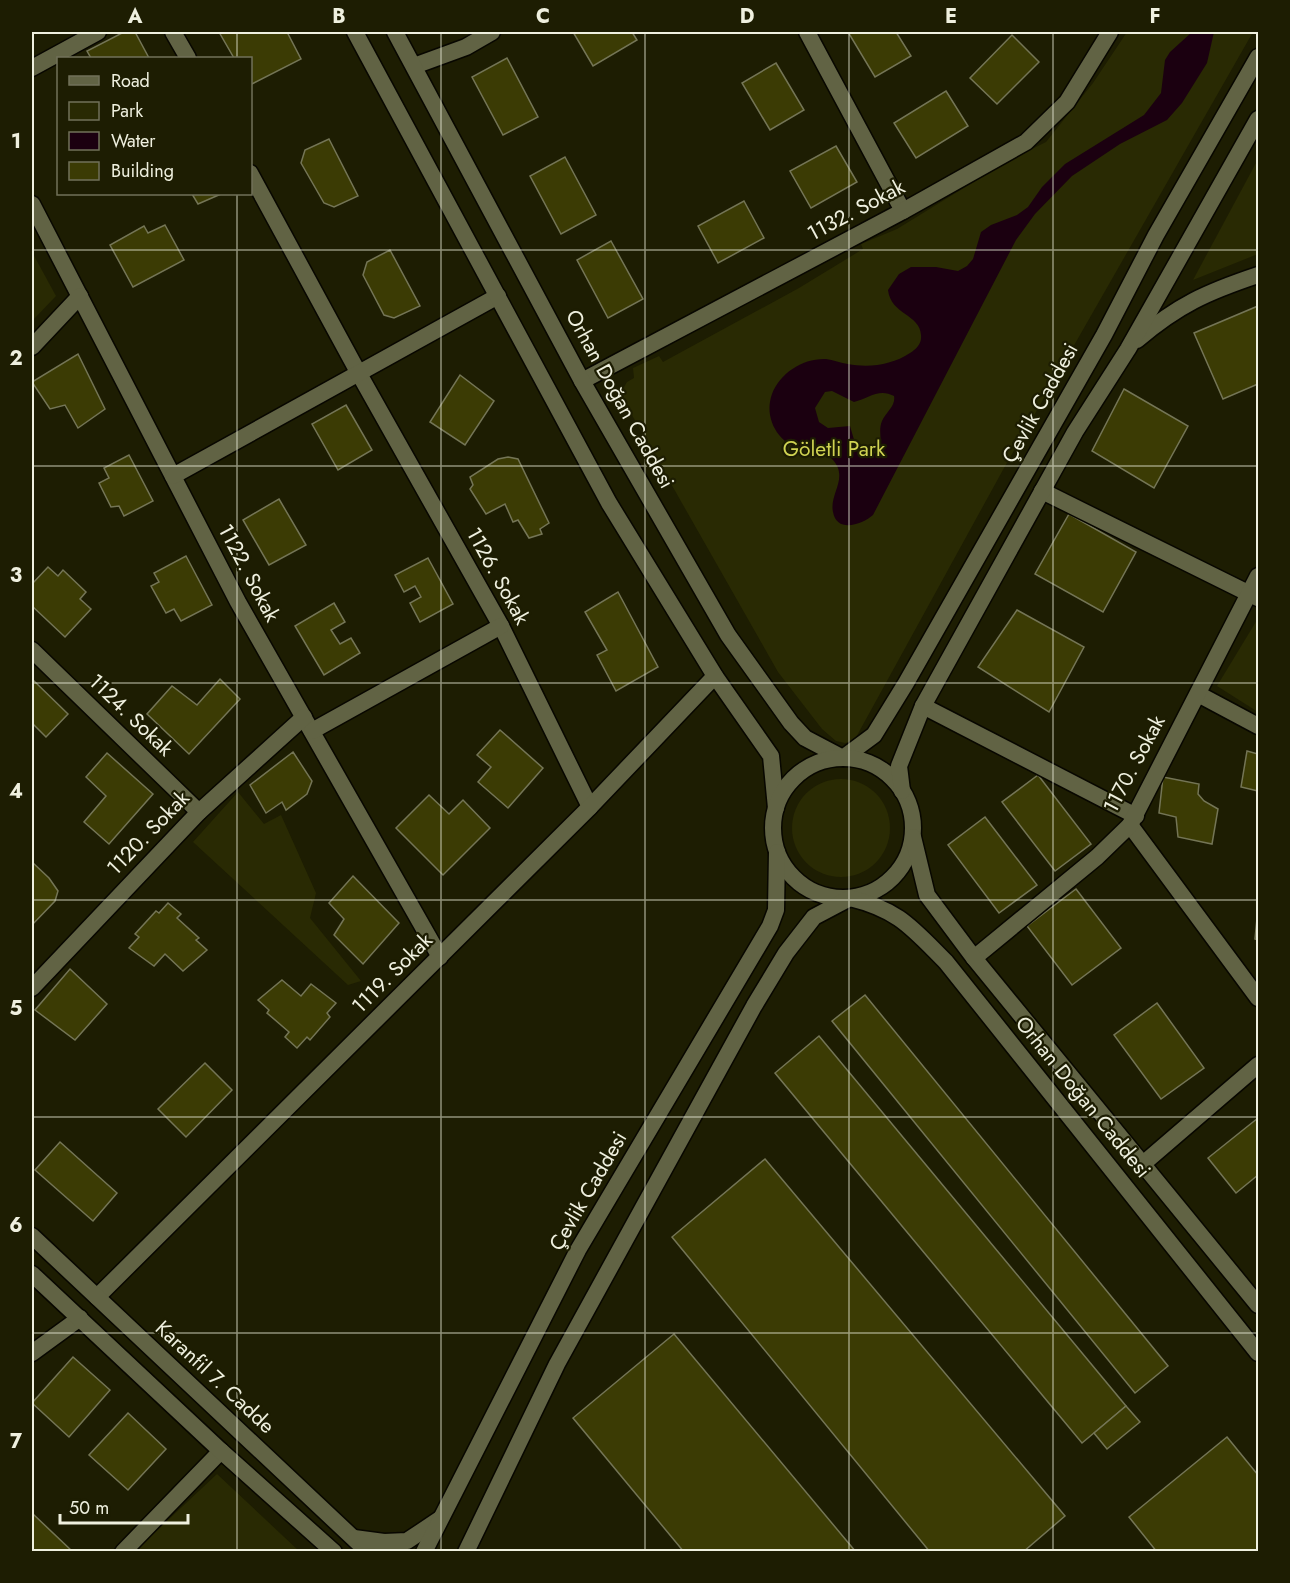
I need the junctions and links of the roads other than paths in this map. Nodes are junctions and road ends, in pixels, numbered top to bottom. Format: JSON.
{"nodes":[{"id":1,"x":98,"y":32,"type":"edge"},
{"id":2,"x":173,"y":32,"type":"edge"},
{"id":3,"x":355,"y":32,"type":"edge"},
{"id":4,"x":395,"y":32,"type":"edge"},
{"id":5,"x":492,"y":32,"type":"edge"},
{"id":6,"x":807,"y":32,"type":"edge"},
{"id":7,"x":1110,"y":32,"type":"edge"},
{"id":8,"x":187,"y":57,"type":"edge"},
{"id":9,"x":1258,"y":57,"type":"edge"},
{"id":10,"x":414,"y":66,"type":"junction"},
{"id":11,"x":32,"y":68,"type":"edge"},
{"id":12,"x":1258,"y":122,"type":"edge"},
{"id":13,"x":252,"y":177,"type":"edge"},
{"id":14,"x":32,"y":204,"type":"edge"},
{"id":15,"x":903,"y":211,"type":"junction"},
{"id":16,"x":1258,"y":275,"type":"edge"},
{"id":17,"x":80,"y":296,"type":"junction"},
{"id":18,"x":498,"y":296,"type":"junction"},
{"id":19,"x":32,"y":347,"type":"edge"},
{"id":20,"x":1128,"y":349,"type":"junction"},
{"id":21,"x":358,"y":372,"type":"junction"},
{"id":22,"x":582,"y":381,"type":"junction"},
{"id":23,"x":173,"y":476,"type":"junction"},
{"id":24,"x":1042,"y":491,"type":"junction"},
{"id":25,"x":1258,"y":576,"type":"edge"},
{"id":26,"x":1254,"y":596,"type":"edge"},
{"id":27,"x":501,"y":626,"type":"junction"},
{"id":28,"x":32,"y":650,"type":"edge"},
{"id":29,"x":715,"y":676,"type":"junction"},
{"id":30,"x":1198,"y":694,"type":"junction"},
{"id":31,"x":923,"y":706,"type":"junction"},
{"id":32,"x":308,"y":724,"type":"junction"},
{"id":33,"x":1258,"y":726,"type":"edge"},
{"id":34,"x":843,"y":758,"type":"junction"},
{"id":35,"x":902,"y":791,"type":"junction"},
{"id":36,"x":590,"y":807,"type":"junction"},
{"id":37,"x":776,"y":808,"type":"junction"},
{"id":38,"x":199,"y":812,"type":"junction"},
{"id":39,"x":1133,"y":820,"type":"junction"},
{"id":40,"x":913,"y":837,"type":"junction"},
{"id":41,"x":777,"y":852,"type":"junction"},
{"id":42,"x":850,"y":898,"type":"junction"},
{"id":43,"x":440,"y":957,"type":"junction"},
{"id":44,"x":974,"y":958,"type":"junction"},
{"id":45,"x":32,"y":988,"type":"edge"},
{"id":46,"x":1258,"y":998,"type":"edge"},
{"id":47,"x":1258,"y":1065,"type":"edge"},
{"id":48,"x":1144,"y":1163,"type":"junction"},
{"id":49,"x":32,"y":1236,"type":"edge"},
{"id":50,"x":32,"y":1274,"type":"edge"},
{"id":51,"x":97,"y":1298,"type":"junction"},
{"id":52,"x":1258,"y":1305,"type":"edge"},
{"id":53,"x":80,"y":1318,"type":"junction"},
{"id":54,"x":32,"y":1353,"type":"edge"},
{"id":55,"x":1258,"y":1353,"type":"edge"},
{"id":56,"x":221,"y":1451,"type":"junction"},
{"id":57,"x":444,"y":1517,"type":"junction"},
{"id":58,"x":354,"y":1538,"type":"junction"},
{"id":59,"x":471,"y":1547,"type":"edge"},
{"id":60,"x":123,"y":1551,"type":"edge"},
{"id":61,"x":334,"y":1551,"type":"edge"},
{"id":62,"x":369,"y":1551,"type":"edge"},
{"id":63,"x":424,"y":1551,"type":"edge"}],
"edges":[{"from":1,"to":11,"type":"street"},
{"from":2,"to":8,"type":"street"},
{"from":3,"to":18,"type":"street"},
{"from":4,"to":10,"type":"street","name":"Orhan Doğan Caddesi"},
{"from":5,"to":10,"type":"street"},
{"from":6,"to":15,"type":"street"},
{"from":7,"to":15,"type":"street","name":"1132. Sokak"},
{"from":9,"to":34,"type":"street","name":"Çevlik Caddesi"},
{"from":10,"to":22,"type":"street","name":"Orhan Doğan Caddesi"},
{"from":12,"to":20,"type":"street"},
{"from":13,"to":21,"type":"street","name":"1126. Sokak"},
{"from":14,"to":17,"type":"street","name":"1122. Sokak"},
{"from":15,"to":22,"type":"street","name":"1132. Sokak"},
{"from":16,"to":20,"type":"street"},
{"from":17,"to":19,"type":"street"},
{"from":17,"to":23,"type":"street","name":"1122. Sokak"},
{"from":18,"to":21,"type":"street"},
{"from":18,"to":29,"type":"street"},
{"from":20,"to":24,"type":"street"},
{"from":21,"to":23,"type":"street"},
{"from":21,"to":27,"type":"street","name":"1126. Sokak"},
{"from":22,"to":34,"type":"street","name":"Orhan Doğan Caddesi"},
{"from":23,"to":32,"type":"street","name":"1122. Sokak"},
{"from":24,"to":26,"type":"street"},
{"from":24,"to":31,"type":"street"},
{"from":25,"to":26,"type":"street","name":"1170. Sokak"},
{"from":26,"to":30,"type":"street","name":"1170. Sokak"},
{"from":27,"to":32,"type":"street","name":"1120. Sokak"},
{"from":27,"to":36,"type":"street","name":"1126. Sokak"},
{"from":28,"to":38,"type":"street","name":"1124. Sokak"},
{"from":29,"to":36,"type":"street","name":"1119. Sokak"},
{"from":29,"to":37,"type":"street"},
{"from":30,"to":33,"type":"street"},
{"from":30,"to":39,"type":"street","name":"1170. Sokak"},
{"from":31,"to":35,"type":"street"},
{"from":31,"to":39,"type":"street"},
{"from":32,"to":38,"type":"street","name":"1120. Sokak"},
{"from":32,"to":43,"type":"street","name":"1122. Sokak"},
{"from":34,"to":35,"type":"street"},
{"from":34,"to":37,"type":"street"},
{"from":35,"to":40,"type":"street"},
{"from":36,"to":43,"type":"street","name":"1119. Sokak"},
{"from":37,"to":41,"type":"street"},
{"from":38,"to":45,"type":"street","name":"1120. Sokak"},
{"from":39,"to":44,"type":"street","name":"1170. Sokak"},
{"from":39,"to":46,"type":"street"},
{"from":40,"to":42,"type":"street"},
{"from":40,"to":44,"type":"street","name":"Orhan Doğan Caddesi"},
{"from":41,"to":42,"type":"street"},
{"from":41,"to":57,"type":"street","name":"Çevlik Caddesi"},
{"from":42,"to":55,"type":"street","name":"Orhan Doğan Caddesi"},
{"from":42,"to":59,"type":"street"},
{"from":43,"to":51,"type":"street","name":"1119. Sokak"},
{"from":44,"to":48,"type":"street","name":"Orhan Doğan Caddesi"},
{"from":47,"to":48,"type":"street"},
{"from":48,"to":52,"type":"street","name":"Orhan Doğan Caddesi"},
{"from":49,"to":51,"type":"street","name":"Karanfil 7. Cadde"},
{"from":50,"to":53,"type":"street"},
{"from":51,"to":58,"type":"street","name":"Karanfil 7. Cadde"},
{"from":53,"to":54,"type":"street"},
{"from":53,"to":56,"type":"street"},
{"from":56,"to":60,"type":"street"},
{"from":56,"to":61,"type":"street"},
{"from":57,"to":58,"type":"street"},
{"from":57,"to":63,"type":"street","name":"Çevlik Caddesi"},
{"from":58,"to":62,"type":"street","name":"Karanfil 7. Cadde"}]}
